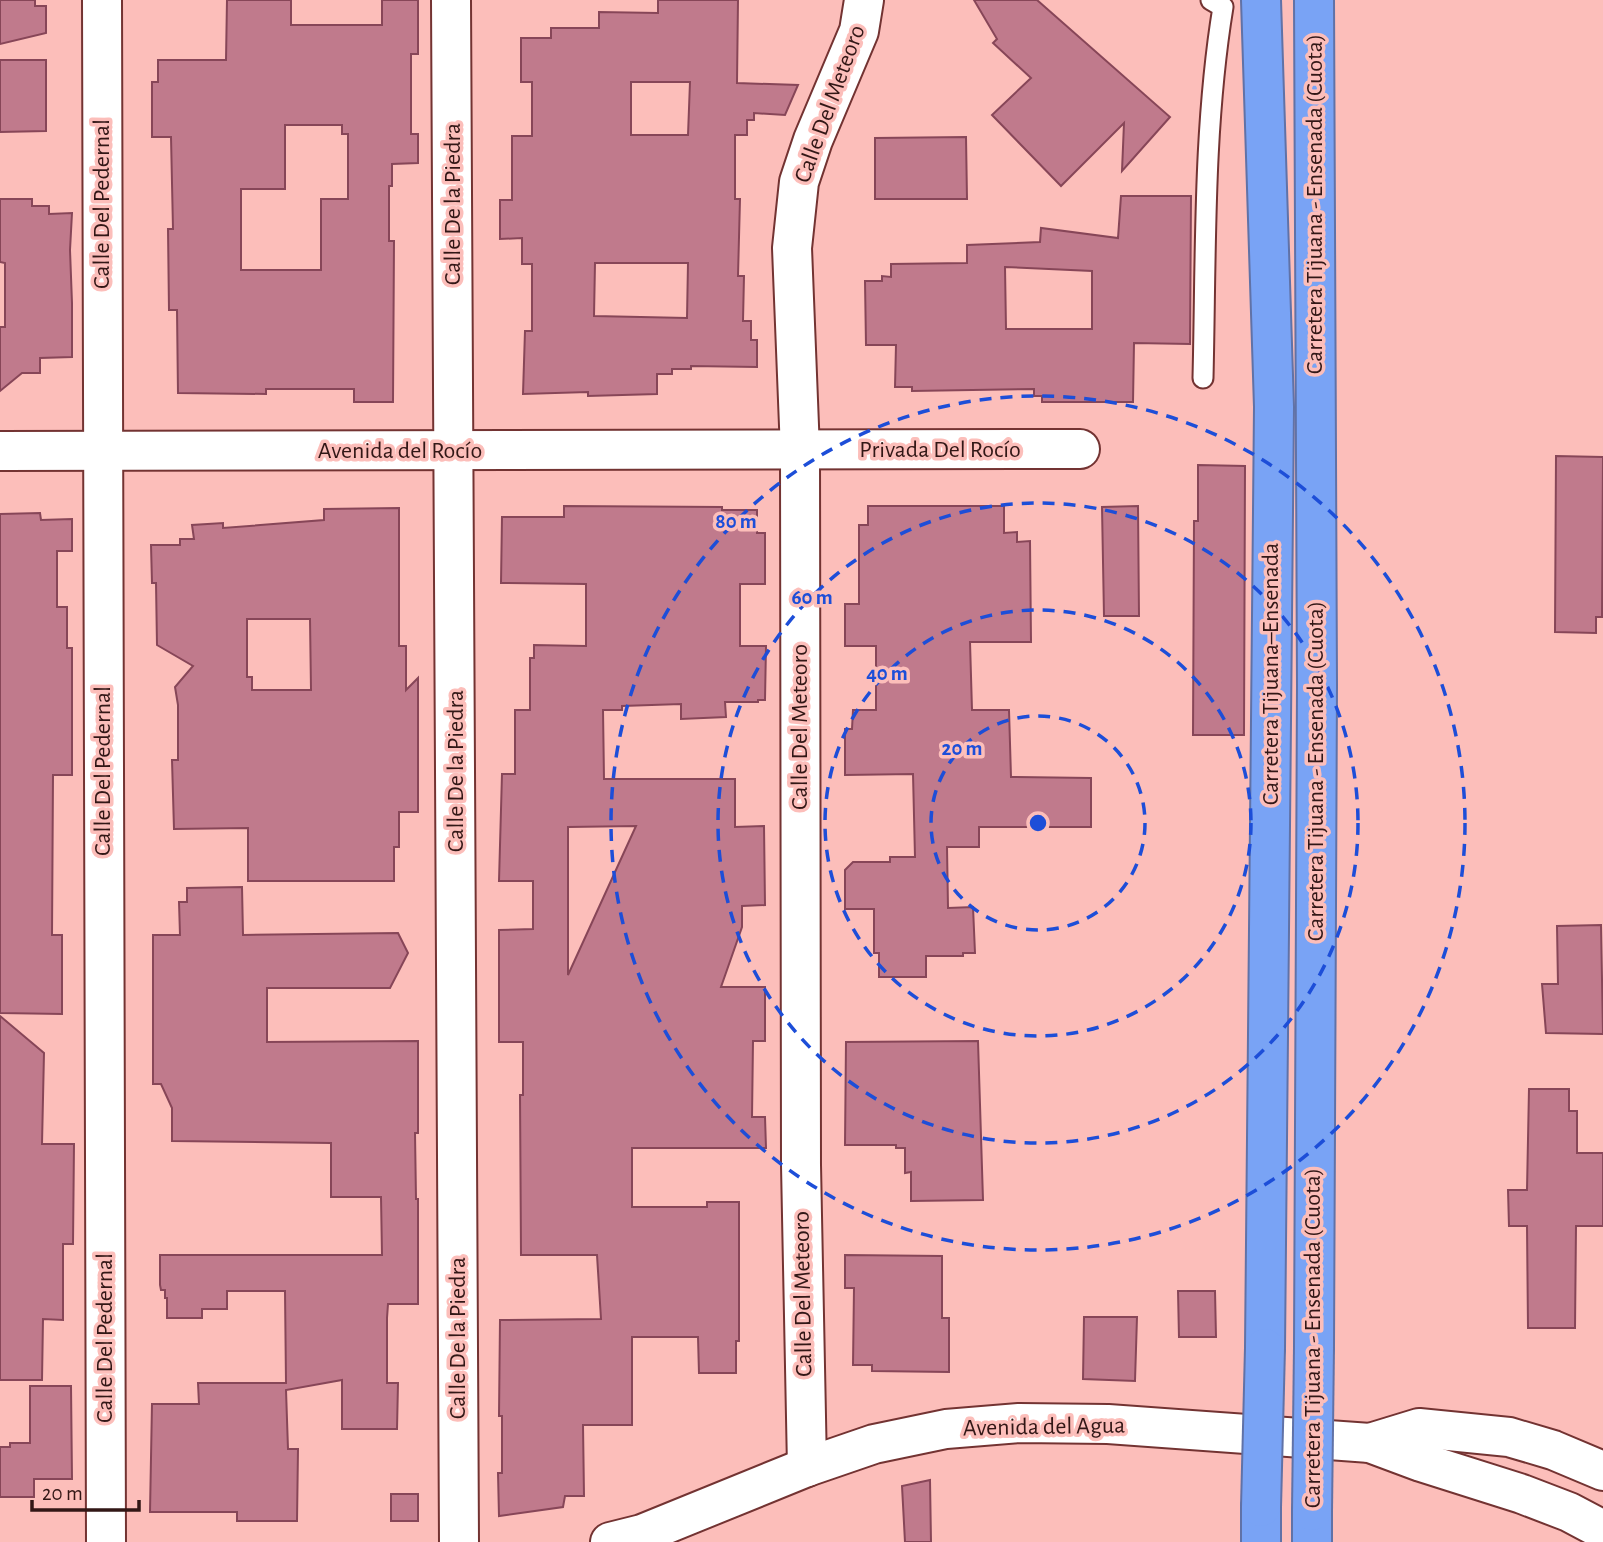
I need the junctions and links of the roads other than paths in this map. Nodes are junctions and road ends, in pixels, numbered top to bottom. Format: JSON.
{"nodes":[{"id":1,"x":102,"y":0,"type":"edge"},
{"id":2,"x":451,"y":0,"type":"edge"},
{"id":3,"x":864,"y":0,"type":"edge"},
{"id":4,"x":1314,"y":0,"type":"edge"},
{"id":5,"x":1220,"y":2,"type":"edge"},
{"id":6,"x":1262,"y":13,"type":"edge"},
{"id":7,"x":1203,"y":379,"type":"dead end"},
{"id":8,"x":1080,"y":449,"type":"dead end"},
{"id":9,"x":102,"y":451,"type":"junction"},
{"id":10,"x":455,"y":451,"type":"junction"},
{"id":11,"x":800,"y":451,"type":"junction"},
{"id":12,"x":0,"y":452,"type":"edge"},
{"id":13,"x":1265,"y":1348,"type":"joint"},
{"id":14,"x":1370,"y":1443,"type":"junction"},
{"id":15,"x":807,"y":1468,"type":"junction"},
{"id":16,"x":1603,"y":1471,"type":"edge"},
{"id":17,"x":1261,"y":1524,"type":"edge"},
{"id":18,"x":1312,"y":1526,"type":"edge"},
{"id":19,"x":1603,"y":1530,"type":"edge"},
{"id":20,"x":106,"y":1542,"type":"edge"},
{"id":21,"x":459,"y":1542,"type":"edge"},
{"id":22,"x":610,"y":1542,"type":"edge"}],
"edges":[{"from":1,"to":9,"type":"street","name":"Calle Del Pedernal"},
{"from":2,"to":10,"type":"street","name":"Calle De la Piedra"},
{"from":3,"to":11,"type":"street","name":"Calle Del Meteoro"},
{"from":4,"to":18,"type":"highway","name":"Carretera Tijuana - Ensenada (Cuota)","bridge":true},
{"from":5,"to":6,"type":"lane"},
{"from":5,"to":7,"type":"lane"},
{"from":6,"to":13,"type":"highway","name":"Carretera Tijuana–Ensenada"},
{"from":8,"to":11,"type":"street","name":"Privada Del Rocío"},
{"from":9,"to":10,"type":"street","name":"Avenida del Rocío"},
{"from":9,"to":12,"type":"street","name":"Avenida del Rocío"},
{"from":9,"to":20,"type":"street","name":"Calle Del Pedernal"},
{"from":10,"to":11,"type":"street","name":"Avenida del Rocío"},
{"from":10,"to":21,"type":"street","name":"Calle De la Piedra"},
{"from":11,"to":15,"type":"street","name":"Calle Del Meteoro"},
{"from":13,"to":17,"type":"highway","name":"Carretera Tijuana - Ensenada (Cuota)","bridge":true},
{"from":14,"to":15,"type":"street","name":"Avenida del Agua"},
{"from":14,"to":16,"type":"street","name":"Avenida del Agua"},
{"from":14,"to":19,"type":"street","name":"Avenida del Agua"},
{"from":15,"to":22,"type":"street","name":"Avenida del Agua"}]}
